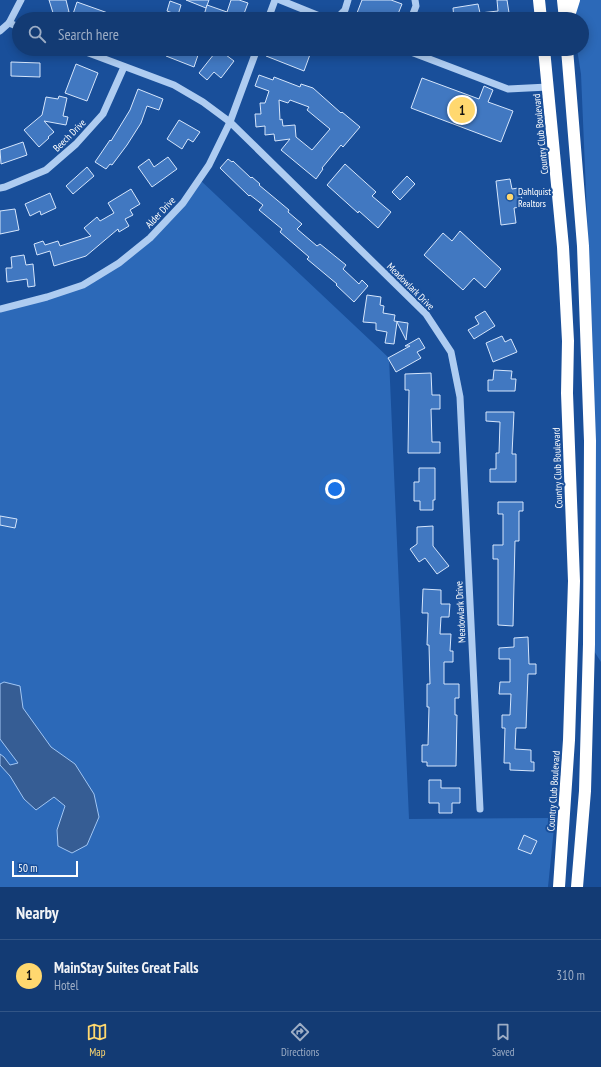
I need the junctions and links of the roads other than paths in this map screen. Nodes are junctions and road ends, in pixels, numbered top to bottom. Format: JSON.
{"nodes":[{"id":1,"x":21,"y":0,"type":"edge"},
{"id":2,"x":275,"y":0,"type":"edge"},
{"id":3,"x":280,"y":0,"type":"edge"},
{"id":4,"x":348,"y":0,"type":"edge"},
{"id":5,"x":415,"y":0,"type":"edge"},
{"id":6,"x":539,"y":0,"type":"edge"},
{"id":7,"x":563,"y":0,"type":"edge"},
{"id":8,"x":574,"y":0,"type":"edge"},
{"id":9,"x":15,"y":12,"type":"edge"},
{"id":10,"x":271,"y":12,"type":"edge"},
{"id":11,"x":310,"y":12,"type":"edge"},
{"id":12,"x":343,"y":12,"type":"edge"},
{"id":13,"x":414,"y":12,"type":"edge"},
{"id":14,"x":540,"y":12,"type":"edge"},
{"id":15,"x":565,"y":12,"type":"edge"},
{"id":16,"x":569,"y":12,"type":"edge"},
{"id":17,"x":12,"y":17,"type":"edge"},
{"id":18,"x":9,"y":23,"type":"junction"},
{"id":19,"x":12,"y":24,"type":"edge"},
{"id":20,"x":0,"y":31,"type":"edge"},
{"id":21,"x":96,"y":56,"type":"edge"},
{"id":22,"x":254,"y":56,"type":"edge"},
{"id":23,"x":421,"y":56,"type":"edge"},
{"id":24,"x":545,"y":56,"type":"edge"},
{"id":25,"x":568,"y":56,"type":"edge"},
{"id":26,"x":124,"y":67,"type":"junction"},
{"id":27,"x":548,"y":87,"type":"junction"},
{"id":28,"x":230,"y":122,"type":"junction"},
{"id":29,"x":0,"y":188,"type":"edge"},
{"id":30,"x":0,"y":309,"type":"edge"},
{"id":31,"x":480,"y":809,"type":"dead end"},
{"id":32,"x":559,"y":887,"type":"edge"},
{"id":33,"x":577,"y":887,"type":"edge"}],
"edges":[{"from":1,"to":9,"type":"street"},
{"from":2,"to":10,"type":"street"},
{"from":3,"to":11,"type":"street"},
{"from":4,"to":12,"type":"street"},
{"from":5,"to":13,"type":"street"},
{"from":6,"to":14,"type":"highway"},
{"from":7,"to":15,"type":"highway"},
{"from":8,"to":16,"type":"highway"},
{"from":17,"to":18,"type":"street"},
{"from":18,"to":19,"type":"street"},
{"from":18,"to":20,"type":"street"},
{"from":21,"to":26,"type":"street","name":"Meadowlark Drive"},
{"from":22,"to":28,"type":"street","name":"Alder Drive"},
{"from":23,"to":27,"type":"street"},
{"from":24,"to":27,"type":"highway","name":"Country Club Boulevard"},
{"from":25,"to":33,"type":"highway"},
{"from":26,"to":28,"type":"street","name":"Meadowlark Drive"},
{"from":26,"to":29,"type":"street","name":"Beech Drive"},
{"from":27,"to":32,"type":"highway","name":"Country Club Boulevard"},
{"from":28,"to":30,"type":"street","name":"Alder Drive"},
{"from":28,"to":31,"type":"street","name":"Meadowlark Drive"}]}
